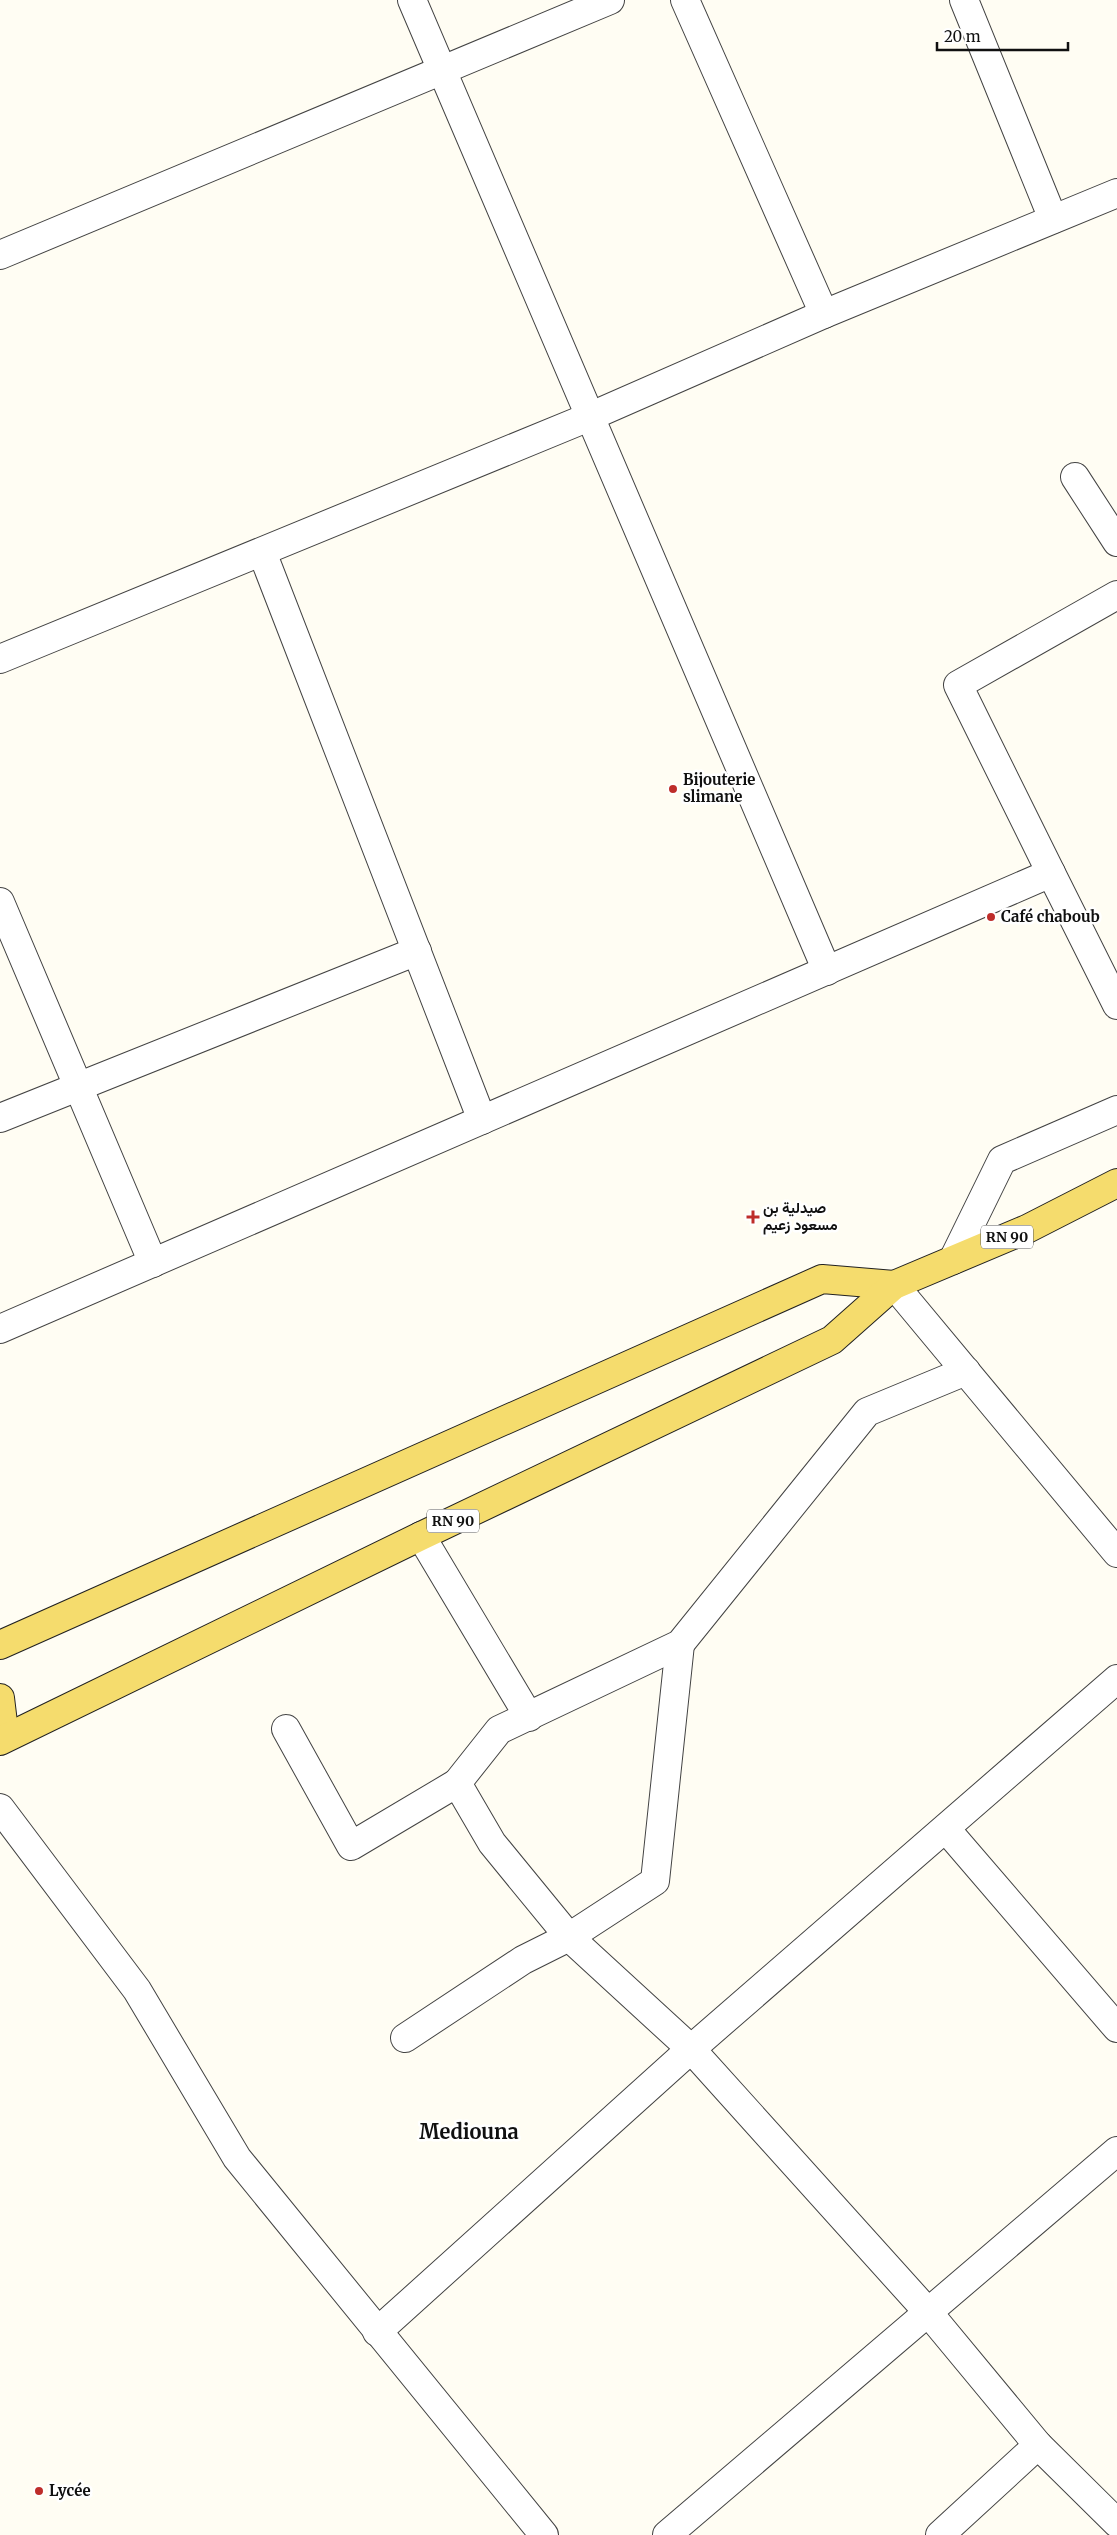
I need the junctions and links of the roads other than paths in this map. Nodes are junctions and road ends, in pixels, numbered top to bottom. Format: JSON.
{"nodes":[{"id":1,"x":412,"y":0,"type":"edge"},
{"id":2,"x":610,"y":0,"type":"edge"},
{"id":3,"x":685,"y":0,"type":"edge"},
{"id":4,"x":964,"y":0,"type":"edge"},
{"id":5,"x":441,"y":70,"type":"junction"},
{"id":6,"x":1117,"y":193,"type":"edge"},
{"id":7,"x":1053,"y":219,"type":"junction"},
{"id":8,"x":0,"y":255,"type":"edge"},
{"id":9,"x":824,"y":314,"type":"junction"},
{"id":10,"x":589,"y":417,"type":"junction"},
{"id":11,"x":1074,"y":477,"type":"dead end"},
{"id":12,"x":1117,"y":542,"type":"edge"},
{"id":13,"x":262,"y":552,"type":"junction"},
{"id":14,"x":1117,"y":595,"type":"edge"},
{"id":15,"x":0,"y":660,"type":"edge"},
{"id":16,"x":1051,"y":873,"type":"junction"},
{"id":17,"x":0,"y":902,"type":"edge"},
{"id":18,"x":417,"y":951,"type":"junction"},
{"id":19,"x":827,"y":971,"type":"junction"},
{"id":20,"x":1117,"y":1005,"type":"edge"},
{"id":21,"x":77,"y":1088,"type":"junction"},
{"id":22,"x":1117,"y":1110,"type":"edge"},
{"id":23,"x":0,"y":1118,"type":"edge"},
{"id":24,"x":482,"y":1120,"type":"junction"},
{"id":25,"x":1117,"y":1182,"type":"edge"},
{"id":26,"x":954,"y":1260,"type":"junction"},
{"id":27,"x":153,"y":1263,"type":"junction"},
{"id":28,"x":894,"y":1285,"type":"junction"},
{"id":29,"x":0,"y":1330,"type":"edge"},
{"id":30,"x":966,"y":1372,"type":"junction"},
{"id":31,"x":421,"y":1536,"type":"junction"},
{"id":32,"x":1117,"y":1553,"type":"edge"},
{"id":33,"x":680,"y":1644,"type":"junction"},
{"id":34,"x":0,"y":1645,"type":"edge"},
{"id":35,"x":1117,"y":1679,"type":"edge"},
{"id":36,"x":0,"y":1698,"type":"edge"},
{"id":37,"x":529,"y":1717,"type":"junction"},
{"id":38,"x":286,"y":1728,"type":"dead end"},
{"id":39,"x":0,"y":1736,"type":"edge"},
{"id":40,"x":0,"y":1741,"type":"edge"},
{"id":41,"x":457,"y":1783,"type":"junction"},
{"id":42,"x":0,"y":1808,"type":"edge"},
{"id":43,"x":946,"y":1829,"type":"junction"},
{"id":44,"x":569,"y":1938,"type":"junction"},
{"id":45,"x":1117,"y":2028,"type":"edge"},
{"id":46,"x":405,"y":2038,"type":"dead end"},
{"id":47,"x":691,"y":2048,"type":"junction"},
{"id":48,"x":1117,"y":2152,"type":"edge"},
{"id":49,"x":927,"y":2311,"type":"junction"},
{"id":50,"x":377,"y":2332,"type":"junction"},
{"id":51,"x":1038,"y":2445,"type":"junction"},
{"id":52,"x":1117,"y":2523,"type":"edge"},
{"id":53,"x":544,"y":2535,"type":"edge"},
{"id":54,"x":667,"y":2535,"type":"edge"},
{"id":55,"x":940,"y":2535,"type":"edge"}],
"edges":[{"from":1,"to":5,"type":"street"},
{"from":2,"to":5,"type":"street"},
{"from":3,"to":9,"type":"street"},
{"from":4,"to":7,"type":"street"},
{"from":5,"to":8,"type":"street"},
{"from":5,"to":10,"type":"street"},
{"from":6,"to":7,"type":"street"},
{"from":7,"to":9,"type":"street"},
{"from":9,"to":10,"type":"street"},
{"from":10,"to":13,"type":"street"},
{"from":10,"to":19,"type":"street"},
{"from":11,"to":12,"type":"street"},
{"from":13,"to":15,"type":"street"},
{"from":13,"to":18,"type":"street"},
{"from":14,"to":16,"type":"street"},
{"from":16,"to":19,"type":"street"},
{"from":16,"to":20,"type":"street"},
{"from":17,"to":21,"type":"street"},
{"from":18,"to":21,"type":"street"},
{"from":18,"to":24,"type":"street"},
{"from":19,"to":24,"type":"street"},
{"from":21,"to":23,"type":"street"},
{"from":21,"to":27,"type":"street"},
{"from":22,"to":26,"type":"street"},
{"from":24,"to":27,"type":"street"},
{"from":25,"to":26,"type":"main road","number":"RN 90"},
{"from":26,"to":28,"type":"main road","number":"RN 90"},
{"from":27,"to":29,"type":"street"},
{"from":28,"to":30,"type":"street"},
{"from":28,"to":31,"type":"main road","number":"RN 90"},
{"from":28,"to":34,"type":"main road","number":"RN 90"},
{"from":30,"to":32,"type":"street"},
{"from":30,"to":33,"type":"street"},
{"from":31,"to":37,"type":"street"},
{"from":31,"to":40,"type":"main road","number":"RN 90"},
{"from":33,"to":37,"type":"street"},
{"from":33,"to":44,"type":"street"},
{"from":35,"to":43,"type":"street"},
{"from":36,"to":39,"type":"main road"},
{"from":37,"to":41,"type":"street"},
{"from":38,"to":41,"type":"street"},
{"from":41,"to":44,"type":"street"},
{"from":42,"to":50,"type":"street"},
{"from":43,"to":45,"type":"street"},
{"from":43,"to":47,"type":"street"},
{"from":44,"to":46,"type":"street"},
{"from":44,"to":47,"type":"street"},
{"from":47,"to":49,"type":"street"},
{"from":47,"to":50,"type":"street"},
{"from":48,"to":49,"type":"street"},
{"from":49,"to":51,"type":"street"},
{"from":49,"to":54,"type":"street"},
{"from":50,"to":53,"type":"street"},
{"from":51,"to":52,"type":"street"},
{"from":51,"to":55,"type":"street"}]}
